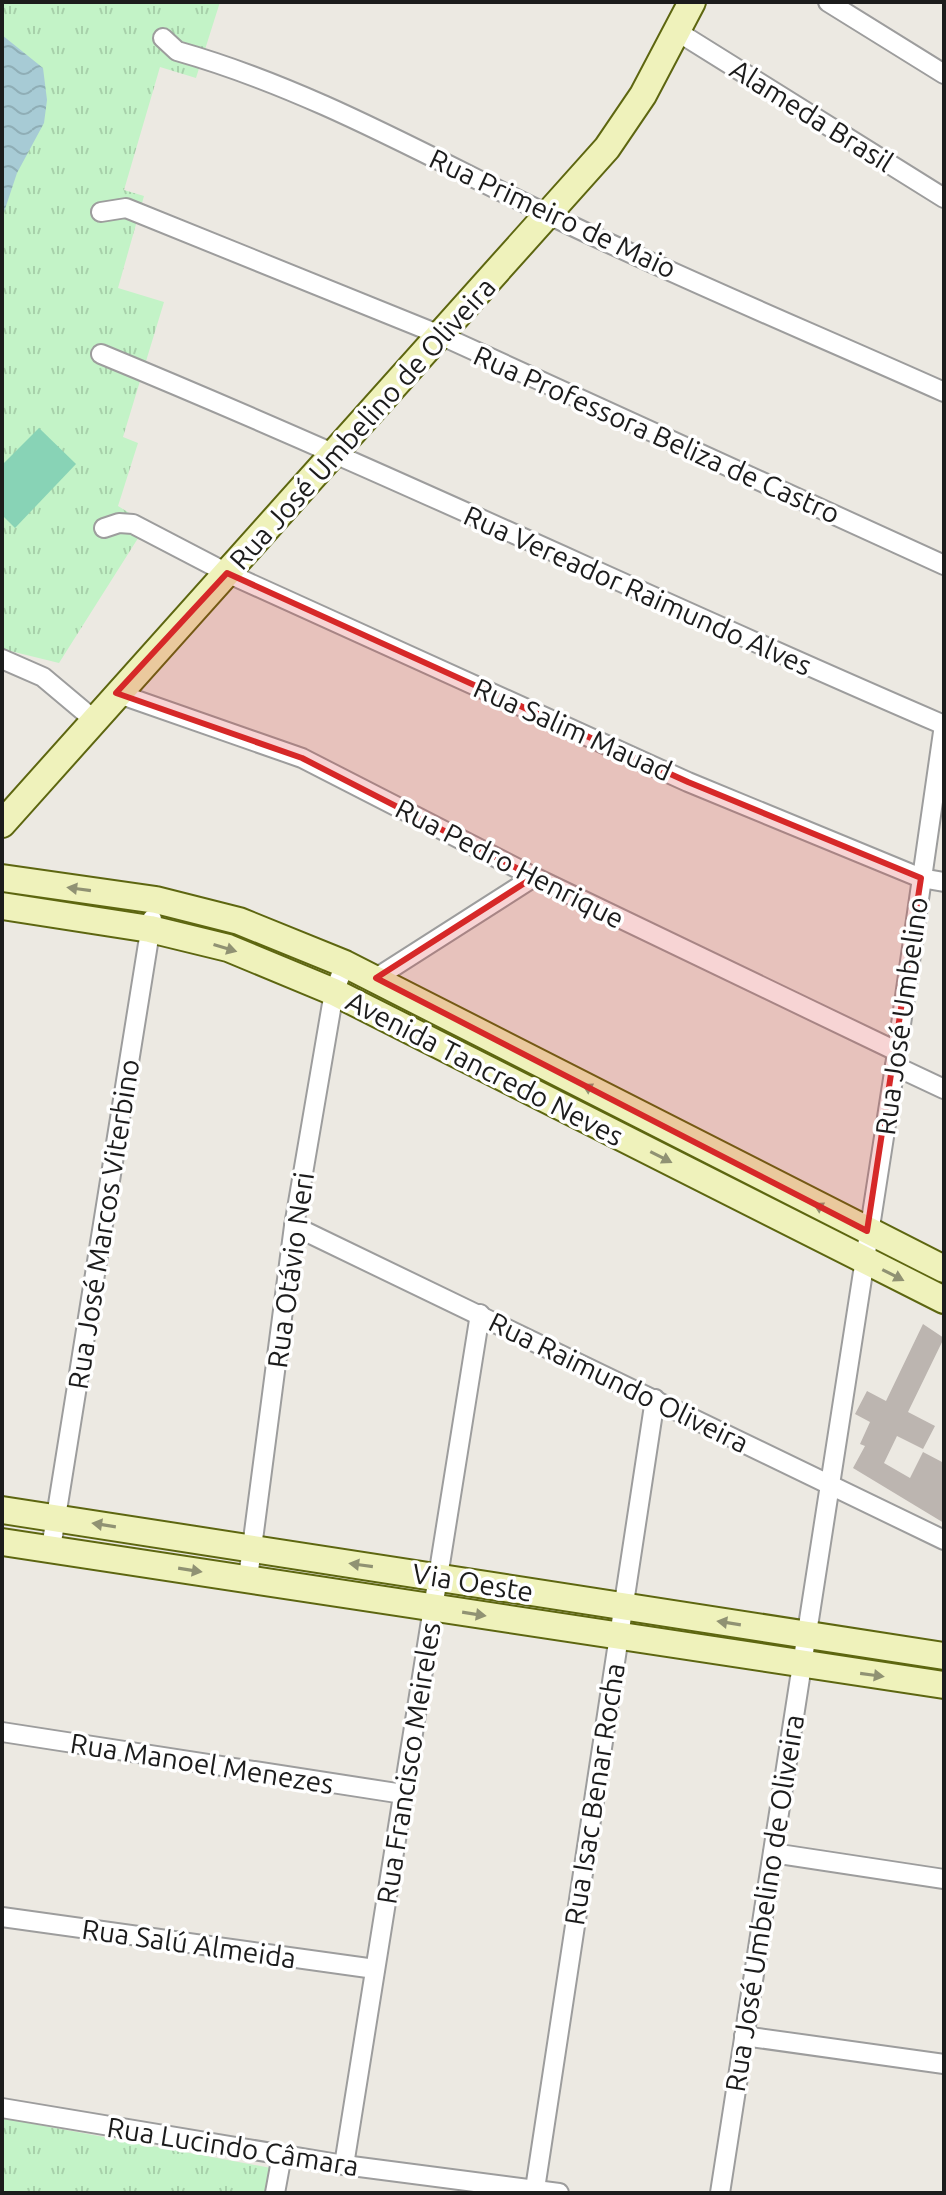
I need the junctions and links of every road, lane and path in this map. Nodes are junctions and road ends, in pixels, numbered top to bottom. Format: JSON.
{"nodes":[{"id":1,"x":692,"y":2,"type":"edge"},
{"id":2,"x":828,"y":2,"type":"edge"},
{"id":3,"x":678,"y":32,"type":"junction"},
{"id":4,"x":163,"y":38,"type":"dead end"},
{"id":5,"x":944,"y":74,"type":"edge"},
{"id":6,"x":944,"y":198,"type":"edge"},
{"id":7,"x":101,"y":212,"type":"dead end"},
{"id":8,"x":548,"y":215,"type":"junction"},
{"id":9,"x":440,"y":335,"type":"junction"},
{"id":10,"x":101,"y":354,"type":"dead end"},
{"id":11,"x":944,"y":392,"type":"edge"},
{"id":12,"x":333,"y":452,"type":"junction"},
{"id":13,"x":104,"y":528,"type":"dead end"},
{"id":14,"x":944,"y":565,"type":"edge"},
{"id":15,"x":227,"y":573,"type":"junction"},
{"id":16,"x":2,"y":659,"type":"edge"},
{"id":17,"x":116,"y":693,"type":"junction"},
{"id":18,"x":93,"y":719,"type":"junction"},
{"id":19,"x":944,"y":725,"type":"edge"},
{"id":20,"x":2,"y":824,"type":"edge"},
{"id":21,"x":534,"y":877,"type":"junction"},
{"id":22,"x":2,"y":878,"type":"edge"},
{"id":23,"x":921,"y":878,"type":"junction"},
{"id":24,"x":944,"y":882,"type":"edge"},
{"id":25,"x":156,"y":900,"type":"junction"},
{"id":26,"x":2,"y":906,"type":"edge"},
{"id":27,"x":150,"y":929,"type":"junction"},
{"id":28,"x":345,"y":964,"type":"junction"},
{"id":29,"x":376,"y":978,"type":"junction"},
{"id":30,"x":334,"y":992,"type":"junction"},
{"id":31,"x":896,"y":1058,"type":"junction"},
{"id":32,"x":944,"y":1089,"type":"edge"},
{"id":33,"x":294,"y":1226,"type":"junction"},
{"id":34,"x":867,"y":1231,"type":"junction"},
{"id":35,"x":863,"y":1259,"type":"junction"},
{"id":36,"x":944,"y":1269,"type":"edge"},
{"id":37,"x":944,"y":1300,"type":"edge"},
{"id":38,"x":480,"y":1314,"type":"junction"},
{"id":39,"x":655,"y":1399,"type":"junction"},
{"id":40,"x":830,"y":1486,"type":"junction"},
{"id":41,"x":2,"y":1510,"type":"edge"},
{"id":42,"x":57,"y":1517,"type":"junction"},
{"id":43,"x":944,"y":1540,"type":"edge"},
{"id":44,"x":2,"y":1542,"type":"edge"},
{"id":45,"x":51,"y":1548,"type":"junction"},
{"id":46,"x":252,"y":1549,"type":"junction"},
{"id":47,"x":438,"y":1576,"type":"junction"},
{"id":48,"x":248,"y":1578,"type":"junction"},
{"id":49,"x":622,"y":1606,"type":"junction"},
{"id":50,"x":433,"y":1608,"type":"junction"},
{"id":51,"x":808,"y":1624,"type":"junction"},
{"id":52,"x":618,"y":1637,"type":"junction"},
{"id":53,"x":944,"y":1656,"type":"edge"},
{"id":54,"x":801,"y":1664,"type":"junction"},
{"id":55,"x":944,"y":1685,"type":"edge"},
{"id":56,"x":2,"y":1732,"type":"edge"},
{"id":57,"x":403,"y":1794,"type":"junction"},
{"id":58,"x":773,"y":1853,"type":"junction"},
{"id":59,"x":944,"y":1879,"type":"edge"},
{"id":60,"x":2,"y":1917,"type":"edge"},
{"id":61,"x":375,"y":1969,"type":"junction"},
{"id":62,"x":744,"y":2036,"type":"junction"},
{"id":63,"x":944,"y":2064,"type":"edge"},
{"id":64,"x":2,"y":2108,"type":"edge"},
{"id":65,"x":282,"y":2155,"type":"junction"},
{"id":66,"x":344,"y":2165,"type":"junction"},
{"id":67,"x":535,"y":2189,"type":"junction"},
{"id":68,"x":275,"y":2193,"type":"edge"},
{"id":69,"x":559,"y":2193,"type":"edge"},
{"id":70,"x":720,"y":2193,"type":"edge"}],
"edges":[{"from":1,"to":3,"type":"street","name":"Rua José Umbelino de Oliveira"},
{"from":2,"to":5,"type":"street"},
{"from":3,"to":6,"type":"street","name":"Alameda Brasil"},
{"from":3,"to":8,"type":"street","name":"Rua José Umbelino de Oliveira"},
{"from":4,"to":8,"type":"street","name":"Rua Primeiro de Maio"},
{"from":7,"to":9,"type":"street","name":"Rua Professora Beliza de Castro"},
{"from":8,"to":9,"type":"street","name":"Rua José Umbelino de Oliveira"},
{"from":8,"to":11,"type":"street","name":"Rua Primeiro de Maio"},
{"from":9,"to":12,"type":"street","name":"Rua José Umbelino de Oliveira"},
{"from":9,"to":14,"type":"street","name":"Rua Professora Beliza de Castro"},
{"from":10,"to":12,"type":"street"},
{"from":12,"to":15,"type":"street","name":"Rua José Umbelino de Oliveira"},
{"from":12,"to":19,"type":"street","name":"Rua Vereador Raimundo Alves"},
{"from":13,"to":15,"type":"street","name":"Rua Salim Mauad"},
{"from":15,"to":17,"type":"street","name":"Rua José Umbelino de Oliveira"},
{"from":15,"to":23,"type":"street","name":"Rua Salim Mauad"},
{"from":16,"to":18,"type":"street"},
{"from":17,"to":18,"type":"street","name":"Rua José Umbelino de Oliveira"},
{"from":17,"to":21,"type":"street","name":"Rua Pedro Henrique"},
{"from":18,"to":20,"type":"street","name":"Rua José Umbelino de Oliveira"},
{"from":19,"to":23,"type":"street","name":"Rua José Umbelino"},
{"from":21,"to":29,"type":"street"},
{"from":21,"to":31,"type":"street","name":"Rua Pedro Henrique"},
{"from":25,"to":22,"type":"street","name":"Avenida Tancredo Neves","one_way":true},
{"from":23,"to":24,"type":"street","name":"Rua Salim Mauad"},
{"from":23,"to":31,"type":"street","name":"Rua José Umbelino"},
{"from":25,"to":27,"type":"street","name":"Rua José Marcos Viterbino"},
{"from":25,"to":28,"type":"street","name":"Avenida Tancredo Neves"},
{"from":26,"to":27,"type":"street","name":"Avenida Tancredo Neves"},
{"from":27,"to":30,"type":"street","name":"Avenida Tancredo Neves","one_way":true},
{"from":27,"to":42,"type":"street","name":"Rua José Marcos Viterbino"},
{"from":28,"to":29,"type":"street","name":"Avenida Tancredo Neves"},
{"from":28,"to":30,"type":"street","name":"Rua Otávio Neri"},
{"from":34,"to":29,"type":"street","name":"Avenida Tancredo Neves","one_way":true},
{"from":30,"to":33,"type":"street","name":"Rua Otávio Neri"},
{"from":30,"to":35,"type":"street","name":"Avenida Tancredo Neves","one_way":true},
{"from":31,"to":32,"type":"street","name":"Rua Pedro Henrique"},
{"from":31,"to":34,"type":"street","name":"Rua José Umbelino"},
{"from":33,"to":38,"type":"street","name":"Rua Raimundo Oliveira"},
{"from":33,"to":46,"type":"street","name":"Rua Otávio Neri"},
{"from":34,"to":35,"type":"street","name":"Rua José Umbelino"},
{"from":34,"to":36,"type":"street","name":"Avenida Tancredo Neves"},
{"from":35,"to":37,"type":"street","name":"Avenida Tancredo Neves","one_way":true},
{"from":35,"to":40,"type":"street","name":"Rua José Umbelino"},
{"from":38,"to":39,"type":"street","name":"Rua Raimundo Oliveira"},
{"from":38,"to":47,"type":"street","name":"Rua Francisco Meireles"},
{"from":39,"to":40,"type":"street","name":"Rua Raimundo Oliveira"},
{"from":39,"to":49,"type":"street","name":"Rua Isac Benar Rocha"},
{"from":40,"to":43,"type":"street","name":"Rua Raimundo Oliveira"},
{"from":40,"to":51,"type":"street","name":"Rua José Umbelino de Oliveira"},
{"from":41,"to":42,"type":"street","name":"Via Oeste"},
{"from":42,"to":45,"type":"street","name":"Rua José Marcos Viterbino"},
{"from":46,"to":42,"type":"street","name":"Via Oeste","one_way":true},
{"from":44,"to":45,"type":"street","name":"Via Oeste"},
{"from":45,"to":48,"type":"street","name":"Via Oeste","one_way":true},
{"from":47,"to":46,"type":"street","name":"Via Oeste","one_way":true},
{"from":46,"to":48,"type":"street","name":"Rua Otávio Neri"},
{"from":47,"to":49,"type":"street","name":"Via Oeste"},
{"from":47,"to":50,"type":"street","name":"Rua Francisco Meireles"},
{"from":48,"to":50,"type":"street","name":"Via Oeste"},
{"from":51,"to":49,"type":"street","name":"Via Oeste","one_way":true},
{"from":49,"to":52,"type":"street","name":"Rua Isac Benar Rocha"},
{"from":50,"to":52,"type":"street","name":"Via Oeste","one_way":true},
{"from":50,"to":57,"type":"street","name":"Rua Francisco Meireles"},
{"from":51,"to":53,"type":"street","name":"Via Oeste"},
{"from":51,"to":54,"type":"street","name":"Rua José Umbelino de Oliveira"},
{"from":52,"to":54,"type":"street","name":"Via Oeste"},
{"from":52,"to":67,"type":"street","name":"Rua Isac Benar Rocha"},
{"from":54,"to":55,"type":"street","name":"Via Oeste","one_way":true},
{"from":54,"to":58,"type":"street","name":"Rua José Umbelino de Oliveira"},
{"from":56,"to":57,"type":"street","name":"Rua Manoel Menezes"},
{"from":57,"to":61,"type":"street","name":"Rua Francisco Meireles"},
{"from":58,"to":59,"type":"street"},
{"from":58,"to":62,"type":"street","name":"Rua José Umbelino de Oliveira"},
{"from":60,"to":61,"type":"street","name":"Rua Salú Almeida"},
{"from":61,"to":66,"type":"street","name":"Rua Francisco Meireles"},
{"from":62,"to":63,"type":"street"},
{"from":62,"to":70,"type":"street","name":"Rua José Umbelino de Oliveira"},
{"from":64,"to":65,"type":"street","name":"Rua Lucindo Câmara"},
{"from":65,"to":66,"type":"street","name":"Rua Lucindo Câmara"},
{"from":65,"to":68,"type":"street"},
{"from":66,"to":67,"type":"street","name":"Rua Lucindo Câmara"},
{"from":67,"to":69,"type":"street","name":"Rua Lucindo Câmara"}]}
